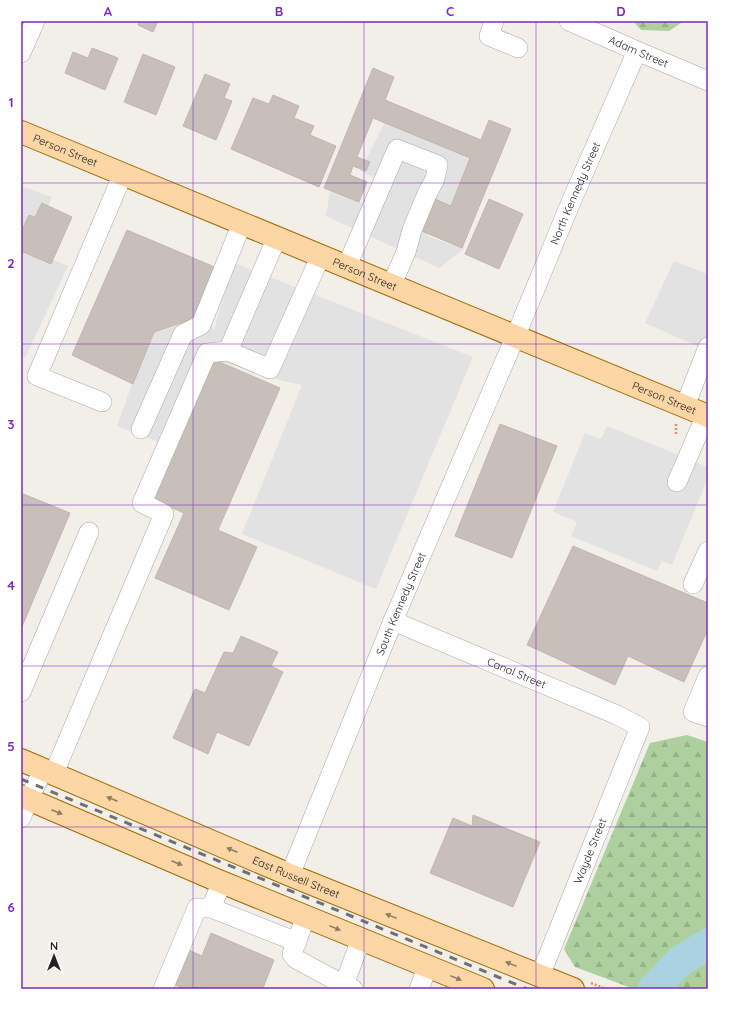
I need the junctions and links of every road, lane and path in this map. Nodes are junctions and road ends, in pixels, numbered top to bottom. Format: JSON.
{"nodes":[{"id":1,"x":35,"y":21,"type":"edge"},
{"id":2,"x":494,"y":21,"type":"edge"},
{"id":3,"x":569,"y":21,"type":"edge"},
{"id":4,"x":518,"y":48,"type":"dead end"},
{"id":5,"x":636,"y":51,"type":"junction"},
{"id":6,"x":21,"y":53,"type":"edge"},
{"id":7,"x":708,"y":81,"type":"edge"},
{"id":8,"x":21,"y":132,"type":"edge"},
{"id":9,"x":123,"y":174,"type":"junction"},
{"id":10,"x":242,"y":223,"type":"junction"},
{"id":11,"x":277,"y":237,"type":"junction"},
{"id":12,"x":321,"y":255,"type":"junction"},
{"id":13,"x":347,"y":266,"type":"junction"},
{"id":14,"x":392,"y":284,"type":"junction"},
{"id":15,"x":516,"y":335,"type":"junction"},
{"id":16,"x":708,"y":347,"type":"edge"},
{"id":17,"x":228,"y":350,"type":"junction"},
{"id":18,"x":102,"y":402,"type":"dead end"},
{"id":19,"x":680,"y":414,"type":"junction"},
{"id":20,"x":707,"y":415,"type":"edge"},
{"id":21,"x":141,"y":429,"type":"dead end"},
{"id":22,"x":676,"y":436,"type":"dead end"},
{"id":23,"x":677,"y":482,"type":"dead end"},
{"id":24,"x":89,"y":532,"type":"dead end"},
{"id":25,"x":708,"y":550,"type":"edge"},
{"id":26,"x":693,"y":584,"type":"dead end"},
{"id":27,"x":392,"y":621,"type":"junction"},
{"id":28,"x":708,"y":676,"type":"edge"},
{"id":29,"x":21,"y":692,"type":"edge"},
{"id":30,"x":708,"y":717,"type":"edge"},
{"id":31,"x":640,"y":727,"type":"joint"},
{"id":32,"x":21,"y":760,"type":"edge"},
{"id":33,"x":49,"y":771,"type":"junction"},
{"id":34,"x":23,"y":805,"type":"edge"},
{"id":35,"x":290,"y":875,"type":"junction"},
{"id":36,"x":222,"y":882,"type":"junction"},
{"id":37,"x":271,"y":902,"type":"junction"},
{"id":38,"x":211,"y":908,"type":"junction"},
{"id":39,"x":306,"y":916,"type":"junction"},
{"id":40,"x":262,"y":927,"type":"junction"},
{"id":41,"x":361,"y":939,"type":"junction"},
{"id":42,"x":296,"y":942,"type":"junction"},
{"id":43,"x":428,"y":966,"type":"junction"},
{"id":44,"x":539,"y":975,"type":"junction"},
{"id":45,"x":581,"y":986,"type":"edge"},
{"id":46,"x":349,"y":987,"type":"edge"},
{"id":47,"x":164,"y":989,"type":"edge"},
{"id":48,"x":419,"y":989,"type":"edge"},
{"id":49,"x":483,"y":989,"type":"edge"},
{"id":50,"x":606,"y":989,"type":"edge"}],
"edges":[{"from":1,"to":6,"type":"street"},
{"from":2,"to":4,"type":"street"},
{"from":3,"to":5,"type":"street","name":"Adam Street"},
{"from":5,"to":7,"type":"street","name":"Adam Street"},
{"from":5,"to":15,"type":"street","name":"North Kennedy Street"},
{"from":8,"to":9,"type":"main road","name":"Person Street"},
{"from":9,"to":10,"type":"main road","name":"Person Street"},
{"from":9,"to":18,"type":"street"},
{"from":10,"to":11,"type":"main road","name":"Person Street"},
{"from":10,"to":21,"type":"street"},
{"from":11,"to":12,"type":"main road","name":"Person Street"},
{"from":11,"to":17,"type":"street"},
{"from":12,"to":13,"type":"main road","name":"Person Street"},
{"from":12,"to":17,"type":"street"},
{"from":13,"to":14,"type":"main road","name":"Person Street"},
{"from":13,"to":14,"type":"street"},
{"from":14,"to":15,"type":"main road","name":"Person Street"},
{"from":15,"to":19,"type":"main road","name":"Person Street"},
{"from":15,"to":27,"type":"street","name":"South Kennedy Street"},
{"from":16,"to":19,"type":"street"},
{"from":17,"to":33,"type":"street"},
{"from":19,"to":20,"type":"main road","name":"Person Street"},
{"from":19,"to":22,"type":"path"},
{"from":20,"to":23,"type":"street"},
{"from":24,"to":29,"type":"street"},
{"from":25,"to":26,"type":"street"},
{"from":27,"to":31,"type":"street","name":"Canal Street"},
{"from":27,"to":35,"type":"street","name":"South Kennedy Street"},
{"from":28,"to":30,"type":"street"},
{"from":31,"to":44,"type":"street","name":"Wayde Street"},
{"from":32,"to":33,"type":"main road","name":"East Russell Street"},
{"from":33,"to":34,"type":"street"},
{"from":35,"to":33,"type":"main road","name":"East Russell Street","one_way":true},
{"from":34,"to":36,"type":"main road","one_way":true},
{"from":44,"to":35,"type":"main road","name":"East Russell Street","one_way":true},
{"from":36,"to":37,"type":"main road"},
{"from":36,"to":38,"type":"street"},
{"from":37,"to":39,"type":"main road"},
{"from":37,"to":40,"type":"street"},
{"from":38,"to":40,"type":"street"},
{"from":38,"to":47,"type":"street"},
{"from":39,"to":41,"type":"main road","one_way":true},
{"from":39,"to":42,"type":"street"},
{"from":40,"to":42,"type":"street"},
{"from":41,"to":43,"type":"main road"},
{"from":41,"to":46,"type":"street"},
{"from":42,"to":46,"type":"street"},
{"from":43,"to":48,"type":"street"},
{"from":43,"to":49,"type":"main road","one_way":true},
{"from":44,"to":45,"type":"main road","name":"East Russell Street"},
{"from":45,"to":50,"type":"path"}]}
